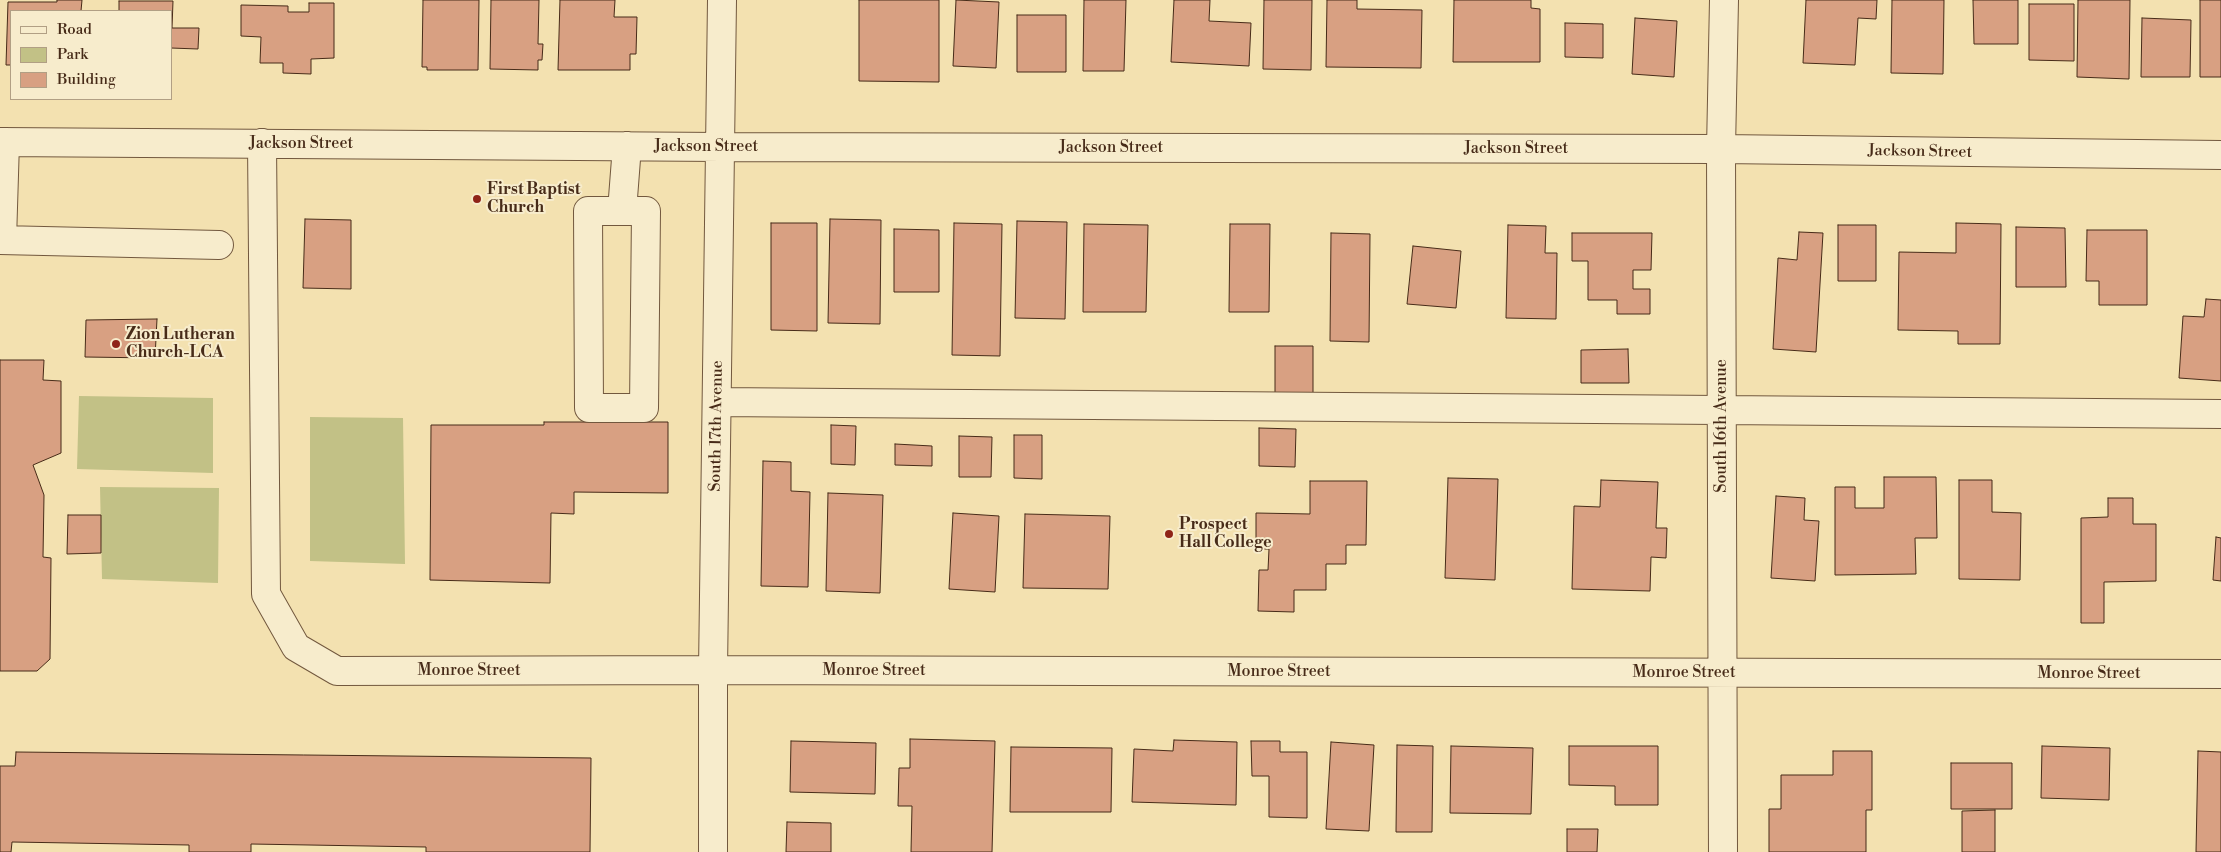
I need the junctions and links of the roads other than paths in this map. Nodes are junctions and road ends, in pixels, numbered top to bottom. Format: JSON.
{"nodes":[{"id":1,"x":722,"y":0,"type":"edge"},
{"id":2,"x":1724,"y":0,"type":"edge"},
{"id":3,"x":3,"y":142,"type":"edge"},
{"id":4,"x":262,"y":143,"type":"junction"},
{"id":5,"x":627,"y":146,"type":"junction"},
{"id":6,"x":721,"y":147,"type":"junction"},
{"id":7,"x":1721,"y":149,"type":"junction"},
{"id":8,"x":2221,"y":155,"type":"edge"},
{"id":9,"x":622,"y":211,"type":"junction"},
{"id":10,"x":1,"y":240,"type":"edge"},
{"id":11,"x":219,"y":245,"type":"dead end"},
{"id":12,"x":717,"y":402,"type":"junction"},
{"id":13,"x":1722,"y":409,"type":"junction"},
{"id":14,"x":2221,"y":414,"type":"edge"},
{"id":15,"x":713,"y":670,"type":"junction"},
{"id":16,"x":1723,"y":674,"type":"junction"},
{"id":17,"x":2221,"y":674,"type":"edge"},
{"id":18,"x":713,"y":852,"type":"edge"},
{"id":19,"x":1723,"y":852,"type":"edge"}],
"edges":[{"from":1,"to":6,"type":"street","name":"South 17th Avenue"},
{"from":2,"to":7,"type":"street","name":"South 16th Avenue"},
{"from":3,"to":4,"type":"street","name":"Jackson Street"},
{"from":3,"to":10,"type":"street"},
{"from":4,"to":5,"type":"street","name":"Jackson Street"},
{"from":4,"to":15,"type":"street","name":"Monroe Street"},
{"from":5,"to":6,"type":"street","name":"Jackson Street"},
{"from":5,"to":9,"type":"street"},
{"from":6,"to":7,"type":"street","name":"Jackson Street"},
{"from":6,"to":12,"type":"street","name":"South 17th Avenue"},
{"from":7,"to":8,"type":"street","name":"Jackson Street"},
{"from":7,"to":13,"type":"street","name":"South 16th Avenue"},
{"from":9,"to":9,"type":"street"},
{"from":10,"to":11,"type":"street"},
{"from":12,"to":13,"type":"street"},
{"from":12,"to":15,"type":"street","name":"South 17th Avenue"},
{"from":13,"to":14,"type":"street"},
{"from":13,"to":16,"type":"street","name":"South 16th Avenue"},
{"from":15,"to":16,"type":"street","name":"Monroe Street"},
{"from":15,"to":18,"type":"street","name":"South 17th Avenue"},
{"from":16,"to":17,"type":"street","name":"Monroe Street"},
{"from":16,"to":19,"type":"street","name":"South 16th Avenue"}]}
